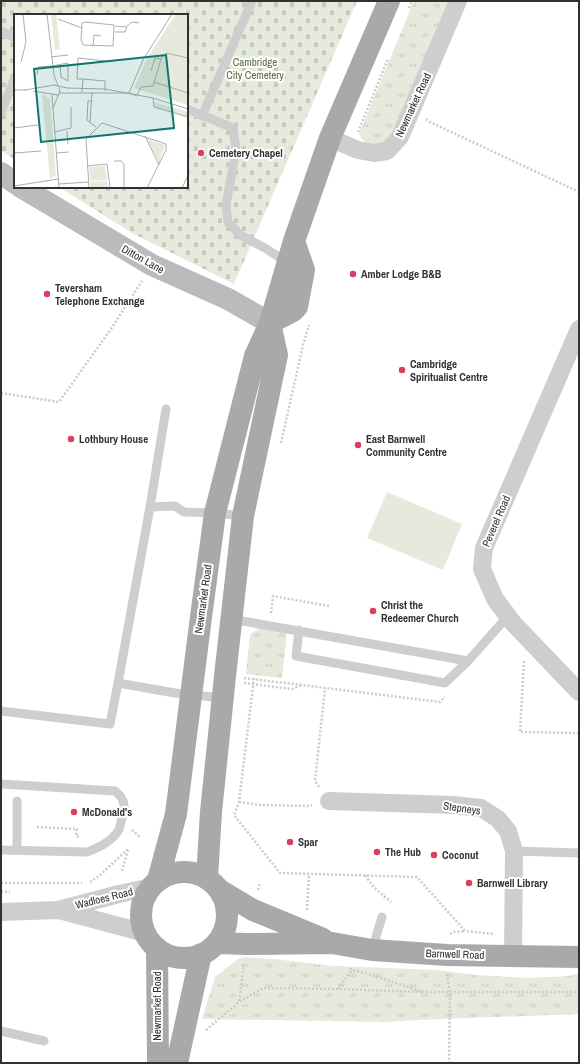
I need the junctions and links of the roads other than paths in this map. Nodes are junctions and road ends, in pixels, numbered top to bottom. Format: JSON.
{"nodes":[{"id":1,"x":252,"y":1,"type":"edge"},
{"id":2,"x":389,"y":1,"type":"edge"},
{"id":3,"x":458,"y":1,"type":"edge"},
{"id":4,"x":1,"y":31,"type":"edge"},
{"id":5,"x":14,"y":38,"type":"edge"},
{"id":6,"x":12,"y":91,"type":"edge"},
{"id":7,"x":188,"y":109,"type":"edge"},
{"id":8,"x":1,"y":112,"type":"edge"},
{"id":9,"x":202,"y":116,"type":"junction"},
{"id":10,"x":330,"y":138,"type":"junction"},
{"id":11,"x":1,"y":173,"type":"edge"},
{"id":12,"x":14,"y":182,"type":"edge"},
{"id":13,"x":23,"y":188,"type":"edge"},
{"id":14,"x":294,"y":241,"type":"junction"},
{"id":15,"x":288,"y":263,"type":"junction"},
{"id":16,"x":270,"y":323,"type":"junction"},
{"id":17,"x":579,"y":328,"type":"edge"},
{"id":18,"x":166,"y":409,"type":"dead end"},
{"id":19,"x":150,"y":507,"type":"junction"},
{"id":20,"x":215,"y":513,"type":"junction"},
{"id":21,"x":243,"y":516,"type":"junction"},
{"id":22,"x":508,"y":616,"type":"junction"},
{"id":23,"x":231,"y":619,"type":"junction"},
{"id":24,"x":299,"y":630,"type":"junction"},
{"id":25,"x":468,"y":661,"type":"junction"},
{"id":26,"x":118,"y":683,"type":"junction"},
{"id":27,"x":579,"y":692,"type":"edge"},
{"id":28,"x":191,"y":694,"type":"junction"},
{"id":29,"x":222,"y":698,"type":"junction"},
{"id":30,"x":1,"y":711,"type":"edge"},
{"id":31,"x":2,"y":784,"type":"edge"},
{"id":32,"x":17,"y":801,"type":"dead end"},
{"id":33,"x":330,"y":801,"type":"road end"},
{"id":34,"x":1,"y":850,"type":"edge"},
{"id":35,"x":17,"y":850,"type":"junction"},
{"id":36,"x":514,"y":850,"type":"junction"},
{"id":37,"x":579,"y":853,"type":"edge"},
{"id":38,"x":154,"y":884,"type":"junction"},
{"id":39,"x":214,"y":885,"type":"junction"},
{"id":40,"x":58,"y":910,"type":"junction"},
{"id":41,"x":1,"y":912,"type":"edge"},
{"id":42,"x":382,"y":918,"type":"dead end"},
{"id":43,"x":151,"y":941,"type":"junction"},
{"id":44,"x":332,"y":943,"type":"junction"},
{"id":45,"x":513,"y":946,"type":"junction"},
{"id":46,"x":209,"y":949,"type":"junction"},
{"id":47,"x":372,"y":950,"type":"junction"},
{"id":48,"x":579,"y":957,"type":"edge"},
{"id":49,"x":1,"y":1031,"type":"edge"},
{"id":50,"x":44,"y":1041,"type":"dead end"},
{"id":51,"x":158,"y":1063,"type":"edge"},
{"id":52,"x":177,"y":1063,"type":"edge"}],
"edges":[{"from":1,"to":9,"type":"lane"},
{"from":2,"to":10,"type":"main road","name":"Newmarket Road"},
{"from":3,"to":10,"type":"street","name":"Newmarket Road"},
{"from":4,"to":5,"type":"lane"},
{"from":6,"to":8,"type":"lane"},
{"from":7,"to":9,"type":"lane"},
{"from":9,"to":15,"type":"lane"},
{"from":10,"to":14,"type":"main road","name":"Newmarket Road"},
{"from":11,"to":12,"type":"main road"},
{"from":13,"to":16,"type":"main road","name":"Ditton Lane"},
{"from":14,"to":15,"type":"main road","name":"Newmarket Road"},
{"from":14,"to":16,"type":"main road"},
{"from":15,"to":16,"type":"main road","name":"Newmarket Road"},
{"from":16,"to":20,"type":"main road","name":"Newmarket Road"},
{"from":16,"to":21,"type":"main road","name":"Newmarket Road"},
{"from":17,"to":22,"type":"street","name":"Peverel Road"},
{"from":18,"to":19,"type":"lane"},
{"from":19,"to":20,"type":"lane"},
{"from":19,"to":26,"type":"lane"},
{"from":20,"to":21,"type":"lane"},
{"from":20,"to":28,"type":"main road","name":"Newmarket Road"},
{"from":21,"to":23,"type":"main road","name":"Newmarket Road"},
{"from":22,"to":25,"type":"lane"},
{"from":22,"to":27,"type":"street","name":"Peverel Road"},
{"from":23,"to":24,"type":"lane"},
{"from":23,"to":29,"type":"main road","name":"Newmarket Road"},
{"from":24,"to":25,"type":"lane"},
{"from":24,"to":25,"type":"lane"},
{"from":26,"to":28,"type":"lane"},
{"from":26,"to":30,"type":"lane"},
{"from":28,"to":29,"type":"lane"},
{"from":28,"to":38,"type":"main road","name":"Newmarket Road"},
{"from":29,"to":39,"type":"main road","name":"Newmarket Road"},
{"from":31,"to":35,"type":"lane"},
{"from":32,"to":35,"type":"lane"},
{"from":33,"to":36,"type":"street","name":"Stepneys"},
{"from":34,"to":35,"type":"lane"},
{"from":36,"to":37,"type":"lane"},
{"from":36,"to":45,"type":"street","name":"Stepneys"},
{"from":38,"to":39,"type":"main road"},
{"from":38,"to":40,"type":"street","name":"Wadloes Road"},
{"from":38,"to":43,"type":"main road","name":"Newmarket Road"},
{"from":39,"to":44,"type":"main road","name":"Barnwell Road"},
{"from":39,"to":46,"type":"main road","name":"Newmarket Road"},
{"from":40,"to":41,"type":"street","name":"Wadloes Road"},
{"from":40,"to":43,"type":"street","name":"Wadloes Road"},
{"from":42,"to":47,"type":"lane"},
{"from":43,"to":46,"type":"main road"},
{"from":43,"to":51,"type":"main road","name":"Newmarket Road"},
{"from":44,"to":46,"type":"main road","name":"Barnwell Road"},
{"from":44,"to":47,"type":"main road","name":"Barnwell Road"},
{"from":45,"to":47,"type":"main road","name":"Barnwell Road"},
{"from":45,"to":48,"type":"main road","name":"Barnwell Road"},
{"from":46,"to":52,"type":"main road","name":"Newmarket Road"},
{"from":49,"to":50,"type":"lane"}]}
